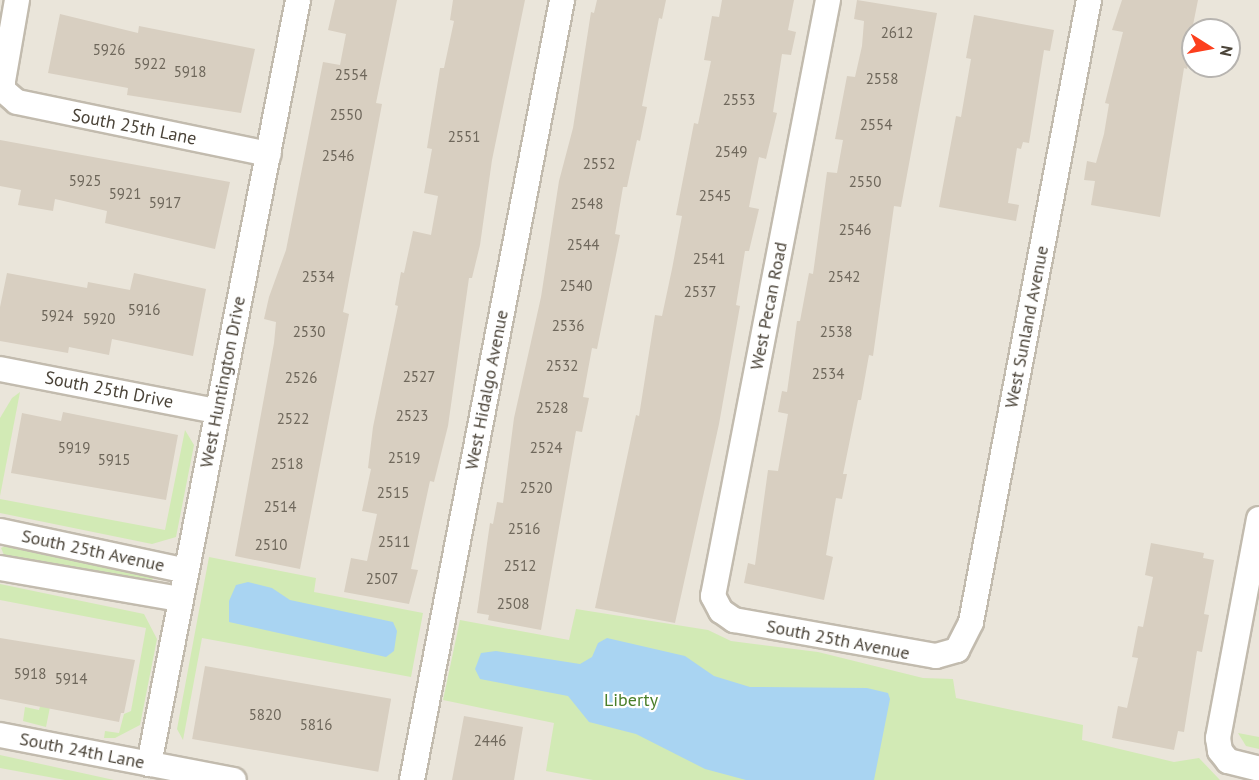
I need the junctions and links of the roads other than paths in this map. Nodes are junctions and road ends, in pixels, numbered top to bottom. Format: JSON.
{"nodes":[{"id":1,"x":17,"y":0,"type":"edge"},
{"id":2,"x":298,"y":0,"type":"edge"},
{"id":3,"x":562,"y":0,"type":"edge"},
{"id":4,"x":828,"y":0,"type":"edge"},
{"id":5,"x":1089,"y":0,"type":"edge"},
{"id":6,"x":269,"y":154,"type":"junction"},
{"id":7,"x":0,"y":369,"type":"edge"},
{"id":8,"x":218,"y":411,"type":"junction"},
{"id":9,"x":1259,"y":519,"type":"edge"},
{"id":10,"x":0,"y":531,"type":"edge"},
{"id":11,"x":0,"y":568,"type":"edge"},
{"id":12,"x":186,"y":571,"type":"junction"},
{"id":13,"x":180,"y":599,"type":"junction"},
{"id":14,"x":721,"y":611,"type":"joint"},
{"id":15,"x":957,"y":650,"type":"joint"},
{"id":16,"x":0,"y":735,"type":"edge"},
{"id":17,"x":149,"y":764,"type":"junction"},
{"id":18,"x":1259,"y":769,"type":"edge"},
{"id":19,"x":231,"y":780,"type":"edge"},
{"id":20,"x":412,"y":780,"type":"edge"}],
"edges":[{"from":1,"to":6,"type":"street","name":"South 25th Lane"},
{"from":2,"to":6,"type":"street","name":"West Huntington Drive"},
{"from":3,"to":20,"type":"street","name":"West Hidalgo Avenue"},
{"from":4,"to":14,"type":"street","name":"West Pecan Road"},
{"from":5,"to":15,"type":"street","name":"West Sunland Avenue"},
{"from":6,"to":8,"type":"street","name":"West Huntington Drive"},
{"from":7,"to":8,"type":"street","name":"South 25th Drive"},
{"from":8,"to":12,"type":"street","name":"West Huntington Drive"},
{"from":9,"to":18,"type":"street"},
{"from":10,"to":12,"type":"street","name":"South 25th Avenue"},
{"from":11,"to":13,"type":"street","name":"South 25th Avenue"},
{"from":12,"to":13,"type":"street","name":"West Huntington Drive"},
{"from":13,"to":17,"type":"street","name":"West Huntington Drive"},
{"from":14,"to":15,"type":"street","name":"South 25th Avenue"},
{"from":16,"to":17,"type":"street","name":"South 24th Lane"},
{"from":17,"to":19,"type":"street","name":"South 24th Lane"}]}
